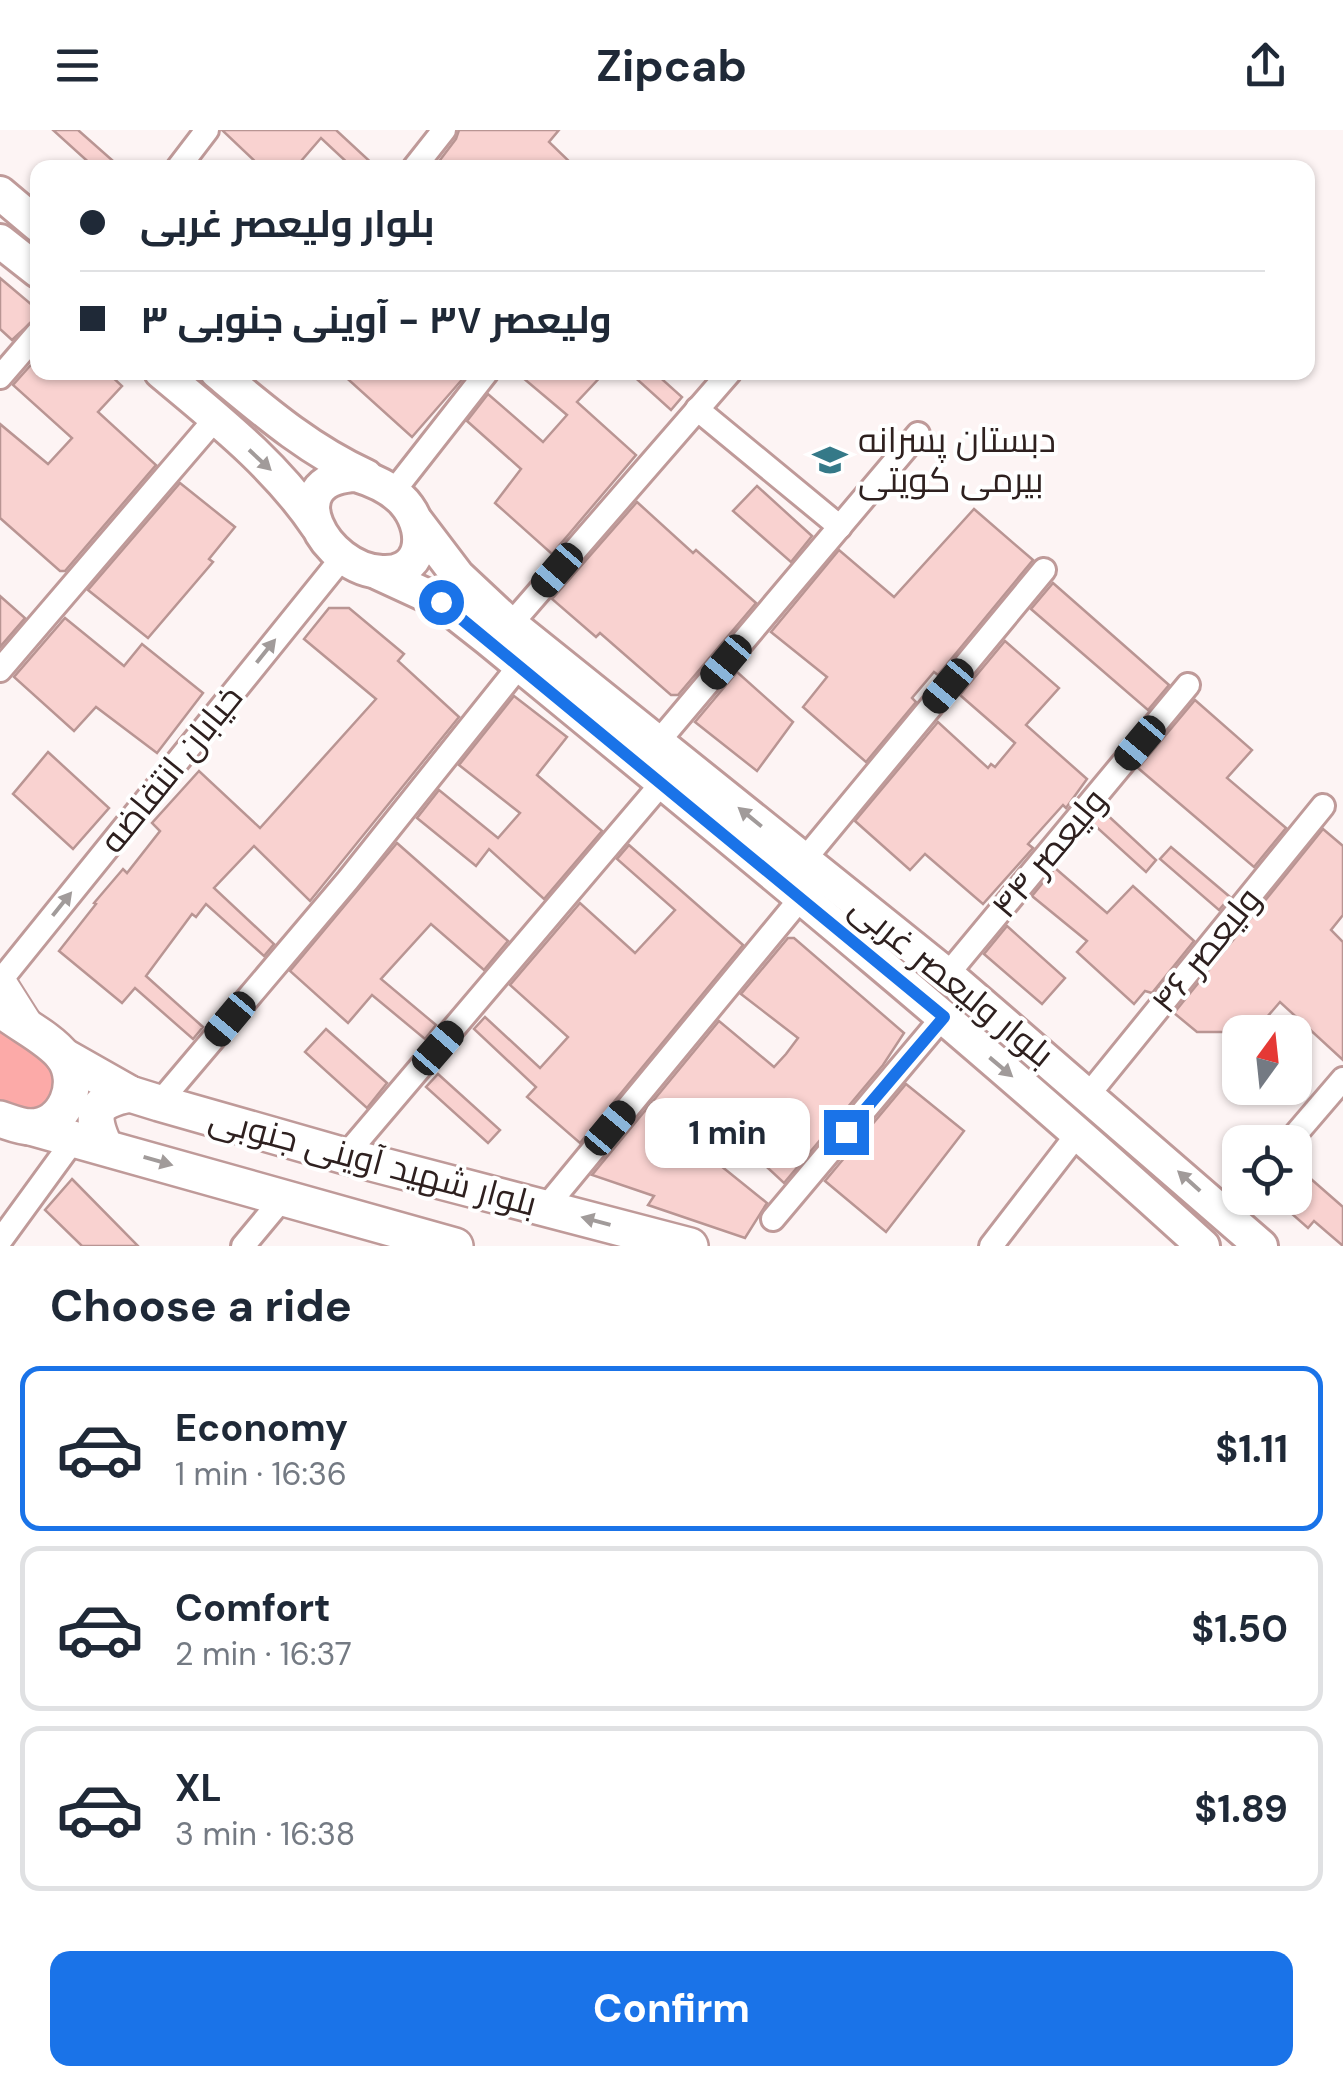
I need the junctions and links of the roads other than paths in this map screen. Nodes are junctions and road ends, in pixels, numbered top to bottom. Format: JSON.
{"nodes":[{"id":1,"x":208,"y":130,"type":"edge"},
{"id":2,"x":444,"y":130,"type":"edge"},
{"id":3,"x":184,"y":160,"type":"edge"},
{"id":4,"x":420,"y":160,"type":"edge"},
{"id":5,"x":0,"y":193,"type":"edge"},
{"id":6,"x":30,"y":218,"type":"edge"},
{"id":7,"x":0,"y":241,"type":"edge"},
{"id":8,"x":30,"y":265,"type":"edge"},
{"id":9,"x":30,"y":343,"type":"edge"},
{"id":10,"x":0,"y":377,"type":"edge"},
{"id":11,"x":171,"y":380,"type":"edge"},
{"id":12,"x":235,"y":380,"type":"edge"},
{"id":13,"x":481,"y":380,"type":"edge"},
{"id":14,"x":723,"y":380,"type":"edge"},
{"id":15,"x":697,"y":409,"type":"junction"},
{"id":16,"x":216,"y":418,"type":"junction"},
{"id":17,"x":918,"y":434,"type":"dead end"},
{"id":18,"x":384,"y":486,"type":"junction"},
{"id":19,"x":417,"y":522,"type":"junction"},
{"id":20,"x":317,"y":526,"type":"junction"},
{"id":21,"x":840,"y":528,"type":"junction"},
{"id":22,"x":342,"y":558,"type":"junction"},
{"id":23,"x":1044,"y":570,"type":"dead end"},
{"id":24,"x":378,"y":572,"type":"junction"},
{"id":25,"x":510,"y":624,"type":"junction"},
{"id":26,"x":520,"y":665,"type":"junction"},
{"id":27,"x":0,"y":670,"type":"edge"},
{"id":28,"x":1188,"y":685,"type":"dead end"},
{"id":29,"x":658,"y":742,"type":"junction"},
{"id":30,"x":662,"y":782,"type":"junction"},
{"id":31,"x":1323,"y":806,"type":"dead end"},
{"id":32,"x":804,"y":860,"type":"junction"},
{"id":33,"x":801,"y":898,"type":"junction"},
{"id":34,"x":947,"y":975,"type":"junction"},
{"id":35,"x":0,"y":980,"type":"edge"},
{"id":36,"x":0,"y":1012,"type":"edge"},
{"id":37,"x":944,"y":1017,"type":"junction"},
{"id":38,"x":35,"y":1034,"type":"junction"},
{"id":39,"x":63,"y":1056,"type":"junction"},
{"id":40,"x":1343,"y":1079,"type":"edge"},
{"id":41,"x":1088,"y":1094,"type":"junction"},
{"id":42,"x":144,"y":1098,"type":"junction"},
{"id":43,"x":15,"y":1123,"type":"edge"},
{"id":44,"x":1304,"y":1125,"type":"edge"},
{"id":45,"x":1079,"y":1132,"type":"junction"},
{"id":46,"x":90,"y":1142,"type":"junction"},
{"id":47,"x":345,"y":1156,"type":"junction"},
{"id":48,"x":1222,"y":1197,"type":"edge"},
{"id":49,"x":283,"y":1198,"type":"junction"},
{"id":50,"x":546,"y":1208,"type":"junction"},
{"id":51,"x":1240,"y":1215,"type":"edge"},
{"id":52,"x":773,"y":1219,"type":"dead end"},
{"id":53,"x":0,"y":1242,"type":"edge"},
{"id":54,"x":244,"y":1246,"type":"edge"},
{"id":55,"x":455,"y":1246,"type":"edge"},
{"id":56,"x":690,"y":1246,"type":"edge"},
{"id":57,"x":991,"y":1246,"type":"edge"},
{"id":58,"x":1203,"y":1246,"type":"edge"},
{"id":59,"x":1261,"y":1246,"type":"edge"}],
"edges":[{"from":1,"to":3,"type":"street"},
{"from":2,"to":4,"type":"street"},
{"from":5,"to":6,"type":"main road"},
{"from":7,"to":8,"type":"main road"},
{"from":9,"to":10,"type":"street"},
{"from":11,"to":16,"type":"main road"},
{"from":12,"to":18,"type":"main road"},
{"from":13,"to":18,"type":"street"},
{"from":14,"to":15,"type":"street"},
{"from":15,"to":21,"type":"street"},
{"from":15,"to":25,"type":"street"},
{"from":16,"to":20,"type":"main road","one_way":true},
{"from":16,"to":27,"type":"street"},
{"from":17,"to":21,"type":"street"},
{"from":18,"to":19,"type":"main road"},
{"from":18,"to":20,"type":"main road"},
{"from":19,"to":24,"type":"main road"},
{"from":19,"to":25,"type":"main road","name":"بلوار ولیعصر غربی"},
{"from":20,"to":22,"type":"main road"},
{"from":21,"to":29,"type":"street"},
{"from":22,"to":24,"type":"main road"},
{"from":35,"to":22,"type":"street","name":"خیابان انتفاضه","one_way":true},
{"from":23,"to":32,"type":"street"},
{"from":24,"to":26,"type":"main road","name":"بلوار ولیعصر غربی"},
{"from":25,"to":29,"type":"main road","name":"بلوار ولیعصر غربی"},
{"from":26,"to":30,"type":"main road","name":"بلوار ولیعصر غربی"},
{"from":26,"to":42,"type":"street"},
{"from":28,"to":34,"type":"street","name":"ولیعصر ۴۴"},
{"from":32,"to":29,"type":"main road","name":"بلوار ولیعصر غربی","one_way":true},
{"from":30,"to":33,"type":"main road","name":"بلوار ولیعصر غربی"},
{"from":30,"to":47,"type":"street"},
{"from":31,"to":41,"type":"street","name":"ولیعصر ۴۶"},
{"from":32,"to":34,"type":"main road","name":"بلوار ولیعصر غربی"},
{"from":33,"to":37,"type":"main road","name":"بلوار ولیعصر غربی"},
{"from":33,"to":50,"type":"street"},
{"from":34,"to":41,"type":"main road","name":"بلوار ولیعصر غربی"},
{"from":35,"to":38,"type":"street"},
{"from":36,"to":38,"type":"main road","name":"بلوار شهید آوینی جنوبی"},
{"from":37,"to":45,"type":"main road","name":"بلوار ولیعصر غربی","one_way":true},
{"from":37,"to":52,"type":"street"},
{"from":38,"to":39,"type":"main road","name":"بلوار شهید آوینی جنوبی"},
{"from":39,"to":42,"type":"main road","name":"بلوار شهید آوینی جنوبی"},
{"from":39,"to":43,"type":"main road"},
{"from":40,"to":44,"type":"street"},
{"from":48,"to":41,"type":"main road","name":"بلوار ولیعصر غربی","one_way":true},
{"from":42,"to":46,"type":"main road"},
{"from":42,"to":47,"type":"main road","name":"بلوار شهید آوینی جنوبی"},
{"from":43,"to":46,"type":"main road","name":"بلوار شهید آوینی جنوبی"},
{"from":45,"to":57,"type":"street"},
{"from":45,"to":58,"type":"main road","name":"بلوار ولیعصر غربی"},
{"from":46,"to":49,"type":"main road","name":"بلوار شهید آوینی جنوبی","one_way":true},
{"from":46,"to":53,"type":"street"},
{"from":47,"to":50,"type":"main road","name":"بلوار شهید آوینی جنوبی"},
{"from":49,"to":54,"type":"street"},
{"from":49,"to":55,"type":"main road","name":"بلوار شهید آوینی جنوبی"},
{"from":56,"to":50,"type":"main road","name":"بلوار شهید آوینی جنوبی","one_way":true},
{"from":51,"to":59,"type":"main road","name":"بلوار ولیعصر غربی"}]}
